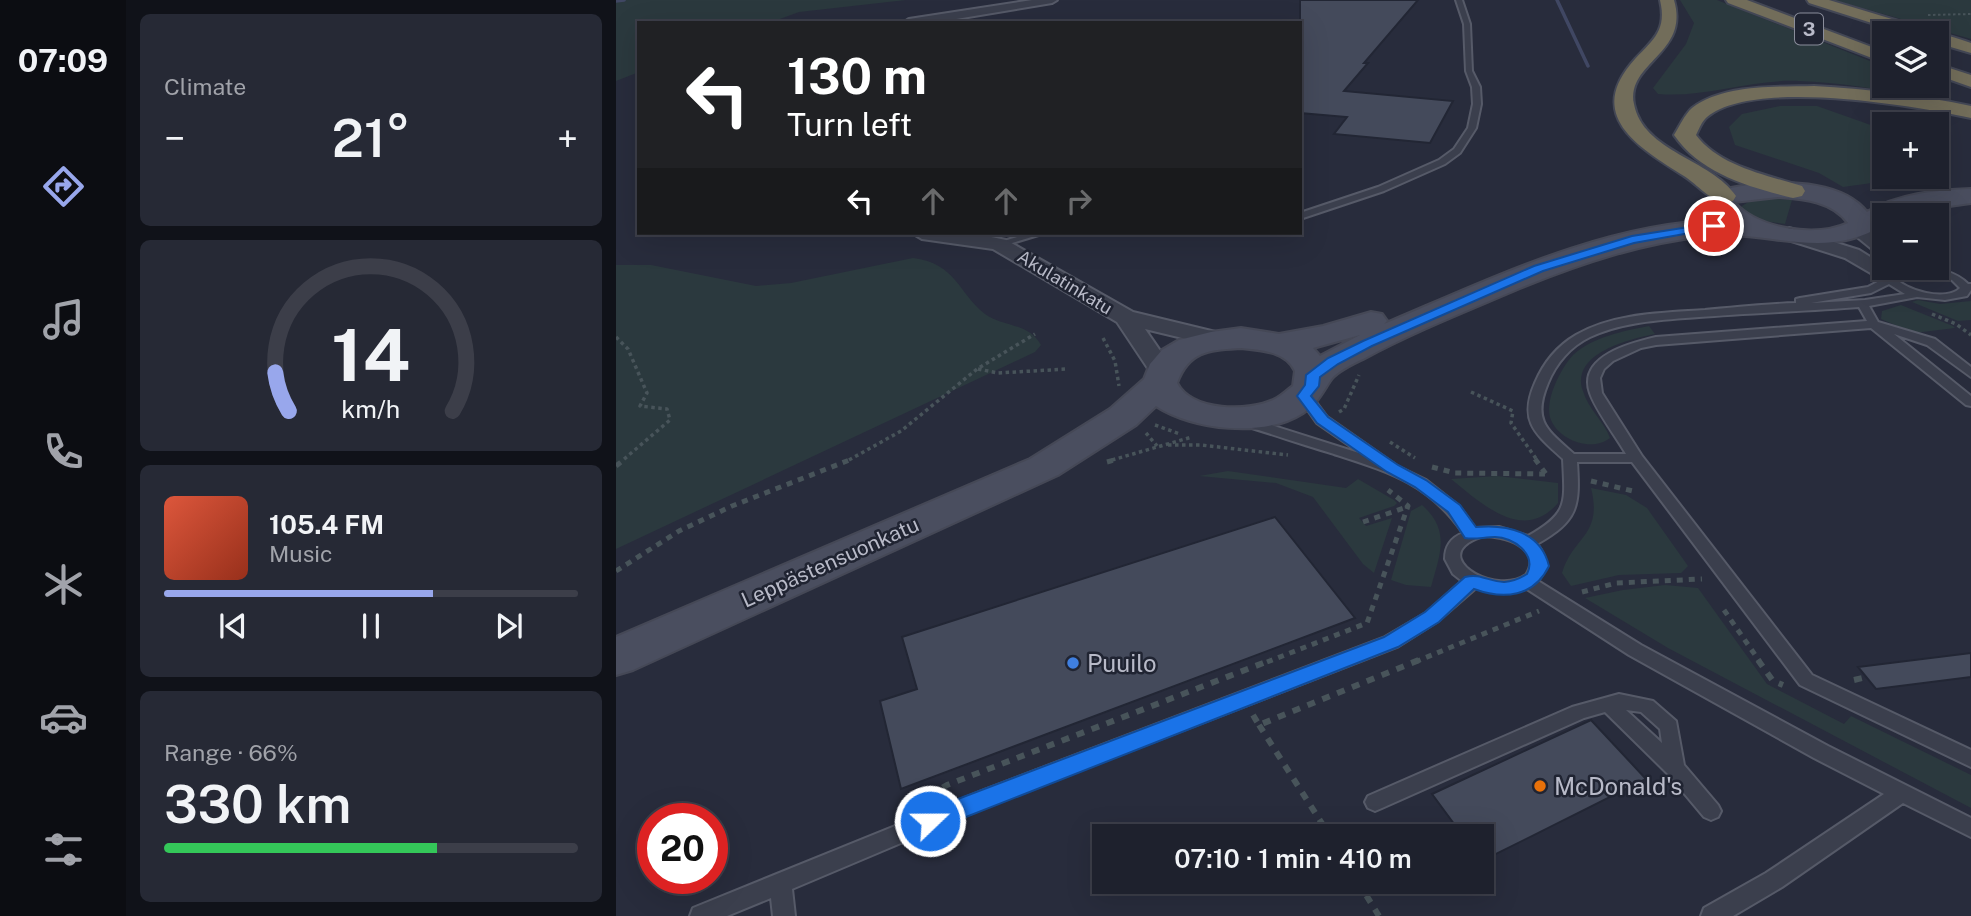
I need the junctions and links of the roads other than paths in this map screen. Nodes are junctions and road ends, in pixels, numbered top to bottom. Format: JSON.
{"nodes":[{"id":1,"x":1052,"y":0,"type":"edge"},
{"id":2,"x":1459,"y":0,"type":"edge"},
{"id":3,"x":1667,"y":0,"type":"edge"},
{"id":4,"x":1733,"y":0,"type":"edge"},
{"id":5,"x":1755,"y":0,"type":"edge"},
{"id":6,"x":1814,"y":0,"type":"edge"},
{"id":7,"x":1794,"y":5,"type":"dead end"},
{"id":8,"x":921,"y":21,"type":"edge"},
{"id":9,"x":1881,"y":21,"type":"edge"},
{"id":10,"x":1872,"y":32,"type":"edge"},
{"id":11,"x":1949,"y":42,"type":"edge"},
{"id":12,"x":1872,"y":45,"type":"edge"},
{"id":13,"x":1971,"y":48,"type":"edge"},
{"id":14,"x":1872,"y":53,"type":"edge"},
{"id":15,"x":1949,"y":59,"type":"edge"},
{"id":16,"x":1971,"y":67,"type":"edge"},
{"id":17,"x":1949,"y":73,"type":"edge"},
{"id":18,"x":1971,"y":81,"type":"edge"},
{"id":19,"x":1949,"y":82,"type":"edge"},
{"id":20,"x":1971,"y":90,"type":"edge"},
{"id":21,"x":1971,"y":112,"type":"edge"},
{"id":22,"x":1971,"y":187,"type":"edge"},
{"id":23,"x":1793,"y":191,"type":"junction"},
{"id":24,"x":1819,"y":195,"type":"junction"},
{"id":25,"x":1971,"y":196,"type":"edge"},
{"id":26,"x":1722,"y":200,"type":"junction"},
{"id":27,"x":1302,"y":215,"type":"edge"},
{"id":28,"x":1860,"y":226,"type":"junction"},
{"id":29,"x":1753,"y":227,"type":"junction"},
{"id":30,"x":1788,"y":234,"type":"junction"},
{"id":31,"x":942,"y":235,"type":"edge"},
{"id":32,"x":1033,"y":235,"type":"edge"},
{"id":33,"x":1872,"y":238,"type":"edge"},
{"id":34,"x":999,"y":244,"type":"junction"},
{"id":35,"x":1872,"y":264,"type":"edge"},
{"id":36,"x":1949,"y":276,"type":"edge"},
{"id":37,"x":1884,"y":280,"type":"edge"},
{"id":38,"x":1895,"y":280,"type":"edge"},
{"id":39,"x":1969,"y":284,"type":"edge"},
{"id":40,"x":1918,"y":294,"type":"junction"},
{"id":41,"x":1863,"y":305,"type":"junction"},
{"id":42,"x":1777,"y":307,"type":"junction"},
{"id":43,"x":1125,"y":317,"type":"junction"},
{"id":44,"x":1874,"y":324,"type":"junction"},
{"id":45,"x":1220,"y":340,"type":"junction"},
{"id":46,"x":1279,"y":344,"type":"junction"},
{"id":47,"x":1971,"y":373,"type":"edge"},
{"id":48,"x":1161,"y":377,"type":"junction"},
{"id":49,"x":1309,"y":385,"type":"junction"},
{"id":50,"x":1971,"y":402,"type":"edge"},
{"id":51,"x":1199,"y":415,"type":"junction"},
{"id":52,"x":1237,"y":419,"type":"junction"},
{"id":53,"x":1636,"y":457,"type":"junction"},
{"id":54,"x":1570,"y":458,"type":"junction"},
{"id":55,"x":1044,"y":467,"type":"junction"},
{"id":56,"x":1392,"y":469,"type":"junction"},
{"id":57,"x":1472,"y":534,"type":"junction"},
{"id":58,"x":1527,"y":543,"type":"junction"},
{"id":59,"x":1472,"y":582,"type":"junction"},
{"id":60,"x":1528,"y":582,"type":"junction"},
{"id":61,"x":616,"y":657,"type":"edge"},
{"id":62,"x":1608,"y":704,"type":"junction"},
{"id":63,"x":1971,"y":760,"type":"edge"},
{"id":64,"x":1675,"y":768,"type":"junction"},
{"id":65,"x":1902,"y":793,"type":"junction"},
{"id":66,"x":1375,"y":802,"type":"dead end"},
{"id":67,"x":1711,"y":811,"type":"dead end"},
{"id":68,"x":1971,"y":828,"type":"edge"},
{"id":69,"x":780,"y":881,"type":"junction"},
{"id":70,"x":701,"y":916,"type":"edge"},
{"id":71,"x":784,"y":916,"type":"edge"},
{"id":72,"x":1712,"y":916,"type":"edge"}],
"edges":[{"from":1,"to":8,"type":"street"},
{"from":2,"to":27,"type":"lane"},
{"from":3,"to":26,"type":"highway"},
{"from":4,"to":14,"type":"highway","number":"3"},
{"from":5,"to":12,"type":"highway"},
{"from":6,"to":9,"type":"highway"},
{"from":7,"to":10,"type":"highway","number":"3"},
{"from":11,"to":13,"type":"highway"},
{"from":15,"to":16,"type":"highway"},
{"from":17,"to":18,"type":"highway"},
{"from":19,"to":20,"type":"highway"},
{"from":21,"to":23,"type":"highway"},
{"from":22,"to":24,"type":"main road"},
{"from":23,"to":24,"type":"main road"},
{"from":23,"to":26,"type":"main road"},
{"from":24,"to":28,"type":"main road"},
{"from":25,"to":28,"type":"main road"},
{"from":26,"to":29,"type":"main road"},
{"from":26,"to":46,"type":"main road"},
{"from":28,"to":30,"type":"main road"},
{"from":28,"to":33,"type":"street"},
{"from":29,"to":30,"type":"main road"},
{"from":29,"to":49,"type":"main road"},
{"from":30,"to":35,"type":"street"},
{"from":31,"to":34,"type":"street","name":"Akulatinkatu"},
{"from":32,"to":34,"type":"lane"},
{"from":34,"to":43,"type":"street","name":"Akulatinkatu"},
{"from":36,"to":39,"type":"lane"},
{"from":37,"to":42,"type":"lane"},
{"from":38,"to":40,"type":"lane"},
{"from":39,"to":40,"type":"lane"},
{"from":40,"to":41,"type":"lane"},
{"from":41,"to":42,"type":"lane"},
{"from":41,"to":44,"type":"lane"},
{"from":42,"to":54,"type":"lane"},
{"from":43,"to":45,"type":"street","name":"Akulatinkatu"},
{"from":43,"to":48,"type":"street","name":"Akulatinkatu"},
{"from":44,"to":47,"type":"lane"},
{"from":44,"to":50,"type":"lane"},
{"from":44,"to":53,"type":"lane"},
{"from":45,"to":46,"type":"main road","name":"Leppästensuonkatu"},
{"from":45,"to":48,"type":"main road","name":"Leppästensuonkatu"},
{"from":46,"to":49,"type":"main road"},
{"from":48,"to":51,"type":"main road"},
{"from":48,"to":55,"type":"main road","name":"Leppästensuonkatu"},
{"from":49,"to":52,"type":"main road"},
{"from":49,"to":56,"type":"lane"},
{"from":51,"to":52,"type":"main road"},
{"from":51,"to":55,"type":"main road","name":"Leppästensuonkatu"},
{"from":52,"to":56,"type":"lane"},
{"from":53,"to":54,"type":"lane"},
{"from":53,"to":63,"type":"lane"},
{"from":54,"to":58,"type":"lane"},
{"from":55,"to":61,"type":"main road","name":"Leppästensuonkatu"},
{"from":56,"to":57,"type":"lane"},
{"from":57,"to":58,"type":"lane"},
{"from":57,"to":59,"type":"lane"},
{"from":58,"to":60,"type":"lane"},
{"from":59,"to":60,"type":"lane"},
{"from":59,"to":69,"type":"lane"},
{"from":60,"to":65,"type":"lane"},
{"from":62,"to":64,"type":"lane"},
{"from":62,"to":64,"type":"lane"},
{"from":62,"to":66,"type":"lane"},
{"from":64,"to":67,"type":"lane"},
{"from":65,"to":68,"type":"lane"},
{"from":65,"to":72,"type":"lane"},
{"from":69,"to":70,"type":"lane"},
{"from":69,"to":71,"type":"lane"}]}
